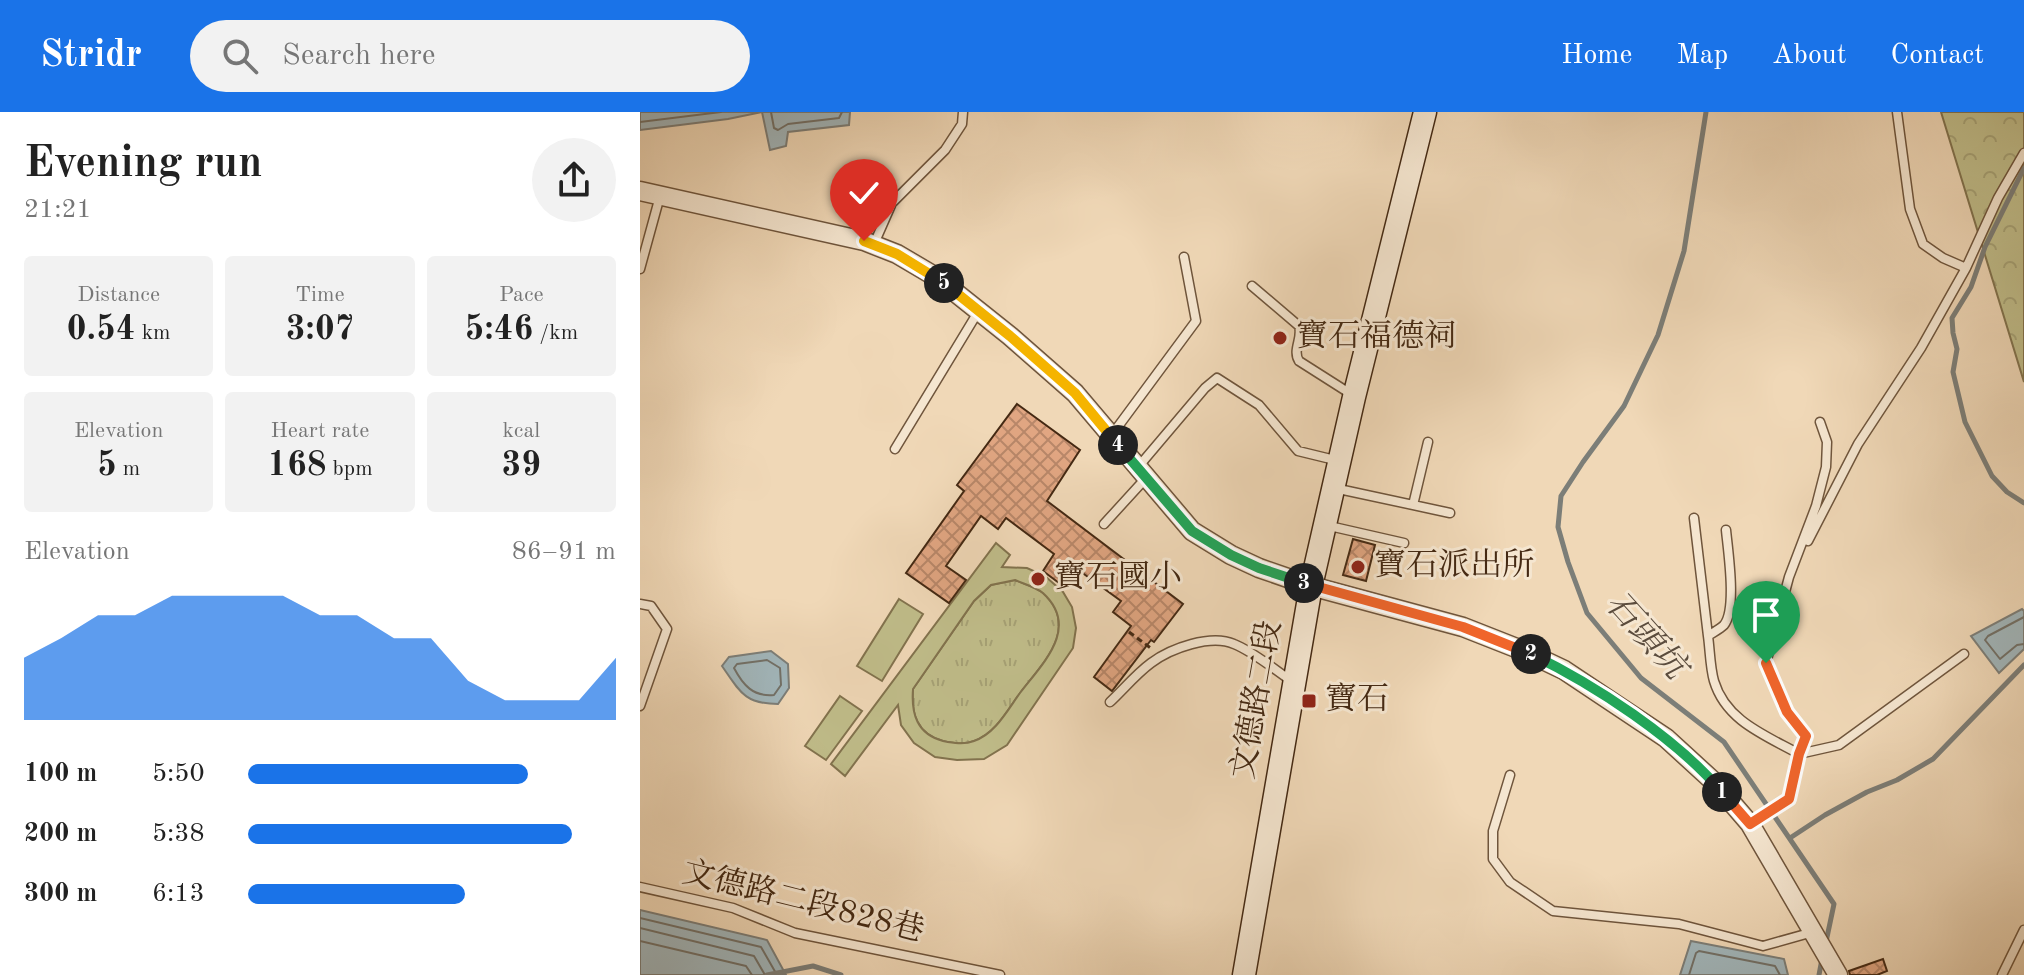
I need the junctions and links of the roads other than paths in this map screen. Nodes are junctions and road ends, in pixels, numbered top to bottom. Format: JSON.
{"nodes":[{"id":1,"x":963,"y":112,"type":"edge"},
{"id":2,"x":1425,"y":112,"type":"edge"},
{"id":3,"x":1897,"y":112,"type":"edge"},
{"id":4,"x":2024,"y":153,"type":"edge"},
{"id":5,"x":640,"y":191,"type":"edge"},
{"id":6,"x":660,"y":196,"type":"junction"},
{"id":7,"x":874,"y":245,"type":"junction"},
{"id":8,"x":1184,"y":257,"type":"dead end"},
{"id":9,"x":1966,"y":268,"type":"junction"},
{"id":10,"x":640,"y":269,"type":"edge"},
{"id":11,"x":1252,"y":286,"type":"dead end"},
{"id":12,"x":979,"y":311,"type":"junction"},
{"id":13,"x":1354,"y":397,"type":"junction"},
{"id":14,"x":1820,"y":422,"type":"dead end"},
{"id":15,"x":1111,"y":436,"type":"junction"},
{"id":16,"x":1428,"y":442,"type":"dead end"},
{"id":17,"x":895,"y":449,"type":"dead end"},
{"id":18,"x":1339,"y":461,"type":"junction"},
{"id":19,"x":1142,"y":473,"type":"junction"},
{"id":20,"x":1333,"y":488,"type":"junction"},
{"id":21,"x":1413,"y":505,"type":"junction"},
{"id":22,"x":1450,"y":513,"type":"dead end"},
{"id":23,"x":1694,"y":518,"type":"dead end"},
{"id":24,"x":1104,"y":524,"type":"dead end"},
{"id":25,"x":1324,"y":524,"type":"junction"},
{"id":26,"x":1726,"y":530,"type":"dead end"},
{"id":27,"x":1404,"y":543,"type":"dead end"},
{"id":28,"x":1789,"y":577,"type":"junction"},
{"id":29,"x":1311,"y":586,"type":"junction"},
{"id":30,"x":640,"y":604,"type":"edge"},
{"id":31,"x":1708,"y":636,"type":"junction"},
{"id":32,"x":1964,"y":654,"type":"dead end"},
{"id":33,"x":1293,"y":683,"type":"junction"},
{"id":34,"x":1110,"y":702,"type":"dead end"},
{"id":35,"x":640,"y":706,"type":"edge"},
{"id":36,"x":1799,"y":754,"type":"junction"},
{"id":37,"x":1510,"y":775,"type":"dead end"},
{"id":38,"x":1750,"y":824,"type":"junction"},
{"id":39,"x":640,"y":887,"type":"edge"},
{"id":40,"x":2024,"y":930,"type":"edge"},
{"id":41,"x":1813,"y":932,"type":"junction"},
{"id":42,"x":2014,"y":950,"type":"junction"},
{"id":43,"x":2024,"y":955,"type":"edge"},
{"id":44,"x":1000,"y":975,"type":"edge"},
{"id":45,"x":1244,"y":975,"type":"edge"},
{"id":46,"x":1838,"y":975,"type":"edge"},
{"id":47,"x":2002,"y":975,"type":"edge"}],
"edges":[{"from":1,"to":7,"type":"lane"},
{"from":2,"to":13,"type":"main road","name":"文德路二段"},
{"from":3,"to":9,"type":"lane"},
{"from":4,"to":9,"type":"lane"},
{"from":5,"to":6,"type":"street"},
{"from":6,"to":7,"type":"street"},
{"from":6,"to":10,"type":"lane"},
{"from":7,"to":12,"type":"street"},
{"from":8,"to":15,"type":"lane"},
{"from":9,"to":28,"type":"lane"},
{"from":11,"to":13,"type":"lane"},
{"from":12,"to":15,"type":"street"},
{"from":12,"to":17,"type":"lane"},
{"from":13,"to":18,"type":"main road","name":"文德路二段"},
{"from":14,"to":28,"type":"lane"},
{"from":15,"to":19,"type":"street"},
{"from":16,"to":21,"type":"lane"},
{"from":18,"to":19,"type":"lane"},
{"from":18,"to":20,"type":"main road","name":"文德路二段"},
{"from":19,"to":24,"type":"lane"},
{"from":19,"to":29,"type":"street"},
{"from":20,"to":21,"type":"lane"},
{"from":20,"to":25,"type":"main road","name":"文德路二段"},
{"from":21,"to":22,"type":"lane"},
{"from":23,"to":31,"type":"lane"},
{"from":25,"to":27,"type":"lane"},
{"from":25,"to":29,"type":"main road","name":"文德路二段"},
{"from":26,"to":31,"type":"lane"},
{"from":28,"to":36,"type":"lane"},
{"from":29,"to":33,"type":"main road","name":"文德路二段"},
{"from":29,"to":38,"type":"street"},
{"from":30,"to":35,"type":"lane"},
{"from":31,"to":36,"type":"lane"},
{"from":32,"to":36,"type":"lane"},
{"from":33,"to":34,"type":"lane"},
{"from":33,"to":45,"type":"main road","name":"文德路二段"},
{"from":36,"to":38,"type":"lane"},
{"from":37,"to":41,"type":"lane"},
{"from":38,"to":41,"type":"street"},
{"from":39,"to":44,"type":"lane","name":"文德路二段828巷"},
{"from":40,"to":42,"type":"lane"},
{"from":41,"to":46,"type":"street"},
{"from":42,"to":43,"type":"lane"},
{"from":42,"to":47,"type":"lane"}]}
